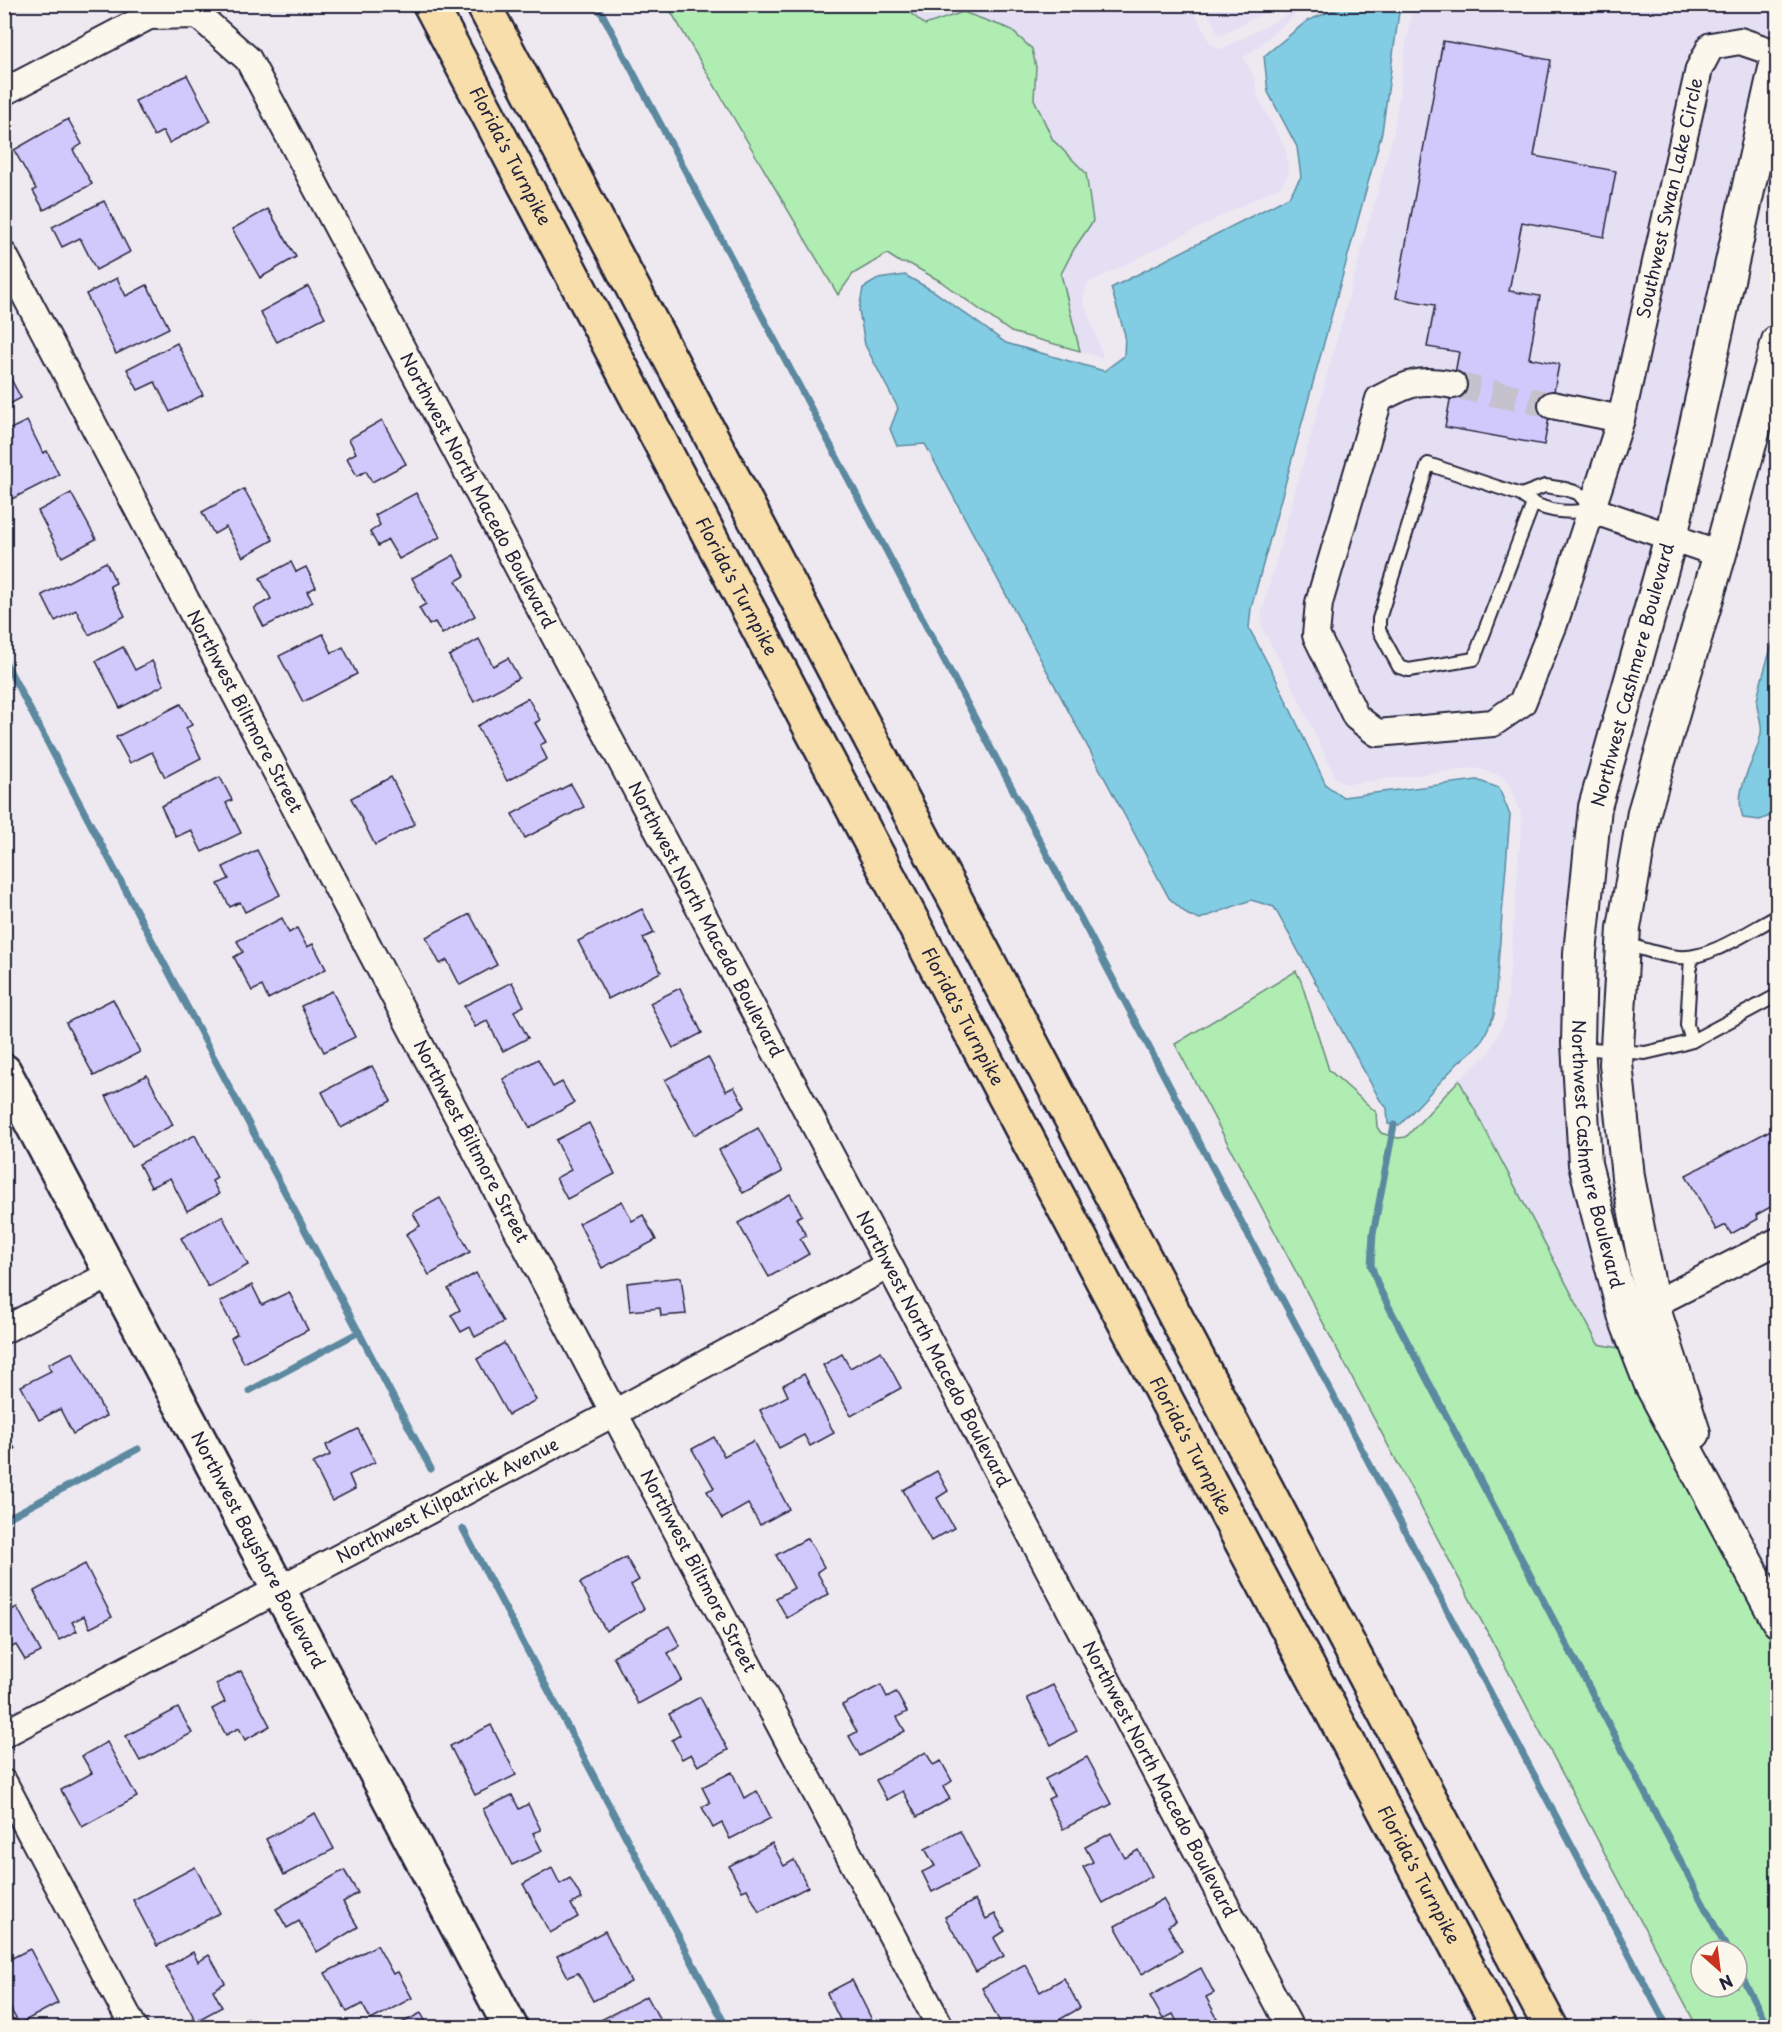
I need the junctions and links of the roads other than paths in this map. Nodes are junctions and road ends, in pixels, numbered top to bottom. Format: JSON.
{"nodes":[{"id":1,"x":430,"y":4,"type":"edge"},
{"id":2,"x":483,"y":4,"type":"edge"},
{"id":3,"x":1778,"y":54,"type":"edge"},
{"id":4,"x":4,"y":92,"type":"edge"},
{"id":5,"x":4,"y":255,"type":"edge"},
{"id":6,"x":1778,"y":341,"type":"edge"},
{"id":7,"x":1453,"y":385,"type":"tunnel mouth"},
{"id":8,"x":1552,"y":405,"type":"tunnel mouth"},
{"id":9,"x":1621,"y":419,"type":"junction"},
{"id":10,"x":1521,"y":495,"type":"junction"},
{"id":11,"x":1533,"y":504,"type":"junction"},
{"id":12,"x":1592,"y":510,"type":"junction"},
{"id":13,"x":1671,"y":537,"type":"junction"},
{"id":14,"x":1720,"y":554,"type":"junction"},
{"id":15,"x":1778,"y":916,"type":"edge"},
{"id":16,"x":1624,"y":943,"type":"junction"},
{"id":17,"x":1691,"y":957,"type":"junction"},
{"id":18,"x":1778,"y":995,"type":"edge"},
{"id":19,"x":1692,"y":1041,"type":"junction"},
{"id":20,"x":1578,"y":1048,"type":"junction"},
{"id":21,"x":1617,"y":1050,"type":"junction"},
{"id":22,"x":4,"y":1071,"type":"edge"},
{"id":23,"x":1778,"y":1240,"type":"edge"},
{"id":24,"x":889,"y":1265,"type":"junction"},
{"id":25,"x":111,"y":1274,"type":"junction"},
{"id":26,"x":1653,"y":1306,"type":"junction"},
{"id":27,"x":1625,"y":1318,"type":"junction"},
{"id":28,"x":4,"y":1330,"type":"edge"},
{"id":29,"x":614,"y":1413,"type":"junction"},
{"id":30,"x":1727,"y":1530,"type":"junction"},
{"id":31,"x":279,"y":1589,"type":"junction"},
{"id":32,"x":1778,"y":1621,"type":"edge"},
{"id":33,"x":4,"y":1734,"type":"edge"},
{"id":34,"x":4,"y":1783,"type":"edge"},
{"id":35,"x":134,"y":2028,"type":"edge"},
{"id":36,"x":511,"y":2028,"type":"edge"},
{"id":37,"x":940,"y":2028,"type":"edge"},
{"id":38,"x":1290,"y":2028,"type":"edge"},
{"id":39,"x":1500,"y":2028,"type":"edge"},
{"id":40,"x":1551,"y":2028,"type":"edge"}],
"edges":[{"from":1,"to":39,"type":"highway","name":"Florida's Turnpike"},
{"from":2,"to":40,"type":"highway"},
{"from":3,"to":9,"type":"street","name":"Southwest Swan Lake Circle"},
{"from":3,"to":13,"type":"street","name":"Northwest Cashmere Boulevard"},
{"from":4,"to":24,"type":"street","name":"Northwest North Macedo Boulevard"},
{"from":5,"to":29,"type":"street","name":"Northwest Biltmore Street"},
{"from":6,"to":14,"type":"street","name":"Northwest Cashmere Boulevard"},
{"from":7,"to":12,"type":"street","name":"Southwest Swan Lake Circle"},
{"from":8,"to":9,"type":"street"},
{"from":9,"to":12,"type":"street","name":"Southwest Swan Lake Circle"},
{"from":10,"to":11,"type":"lane"},
{"from":10,"to":11,"type":"lane"},
{"from":10,"to":12,"type":"lane"},
{"from":11,"to":12,"type":"lane"},
{"from":12,"to":13,"type":"street"},
{"from":13,"to":14,"type":"street"},
{"from":13,"to":20,"type":"street","name":"Northwest Cashmere Boulevard"},
{"from":14,"to":16,"type":"street","name":"Northwest Cashmere Boulevard"},
{"from":15,"to":17,"type":"lane"},
{"from":16,"to":17,"type":"lane"},
{"from":16,"to":21,"type":"street","name":"Northwest Cashmere Boulevard"},
{"from":17,"to":19,"type":"lane"},
{"from":18,"to":19,"type":"lane"},
{"from":19,"to":21,"type":"lane"},
{"from":20,"to":21,"type":"lane"},
{"from":20,"to":27,"type":"street","name":"Northwest Cashmere Boulevard"},
{"from":21,"to":26,"type":"street","name":"Northwest Cashmere Boulevard"},
{"from":22,"to":25,"type":"main road","name":"Northwest Bayshore Boulevard"},
{"from":23,"to":26,"type":"street"},
{"from":24,"to":29,"type":"street","name":"Northwest Kilpatrick Avenue"},
{"from":24,"to":38,"type":"street","name":"Northwest North Macedo Boulevard"},
{"from":25,"to":28,"type":"street"},
{"from":25,"to":31,"type":"main road","name":"Northwest Bayshore Boulevard"},
{"from":26,"to":27,"type":"street"},
{"from":26,"to":30,"type":"street","name":"Northwest Cashmere Boulevard"},
{"from":27,"to":30,"type":"street","name":"Northwest Cashmere Boulevard"},
{"from":29,"to":31,"type":"street","name":"Northwest Kilpatrick Avenue"},
{"from":29,"to":37,"type":"street","name":"Northwest Biltmore Street"},
{"from":30,"to":32,"type":"street","name":"Northwest Cashmere Boulevard"},
{"from":31,"to":33,"type":"street","name":"Northwest Kilpatrick Avenue"},
{"from":31,"to":36,"type":"main road","name":"Northwest Bayshore Boulevard"},
{"from":34,"to":35,"type":"street"}]}
